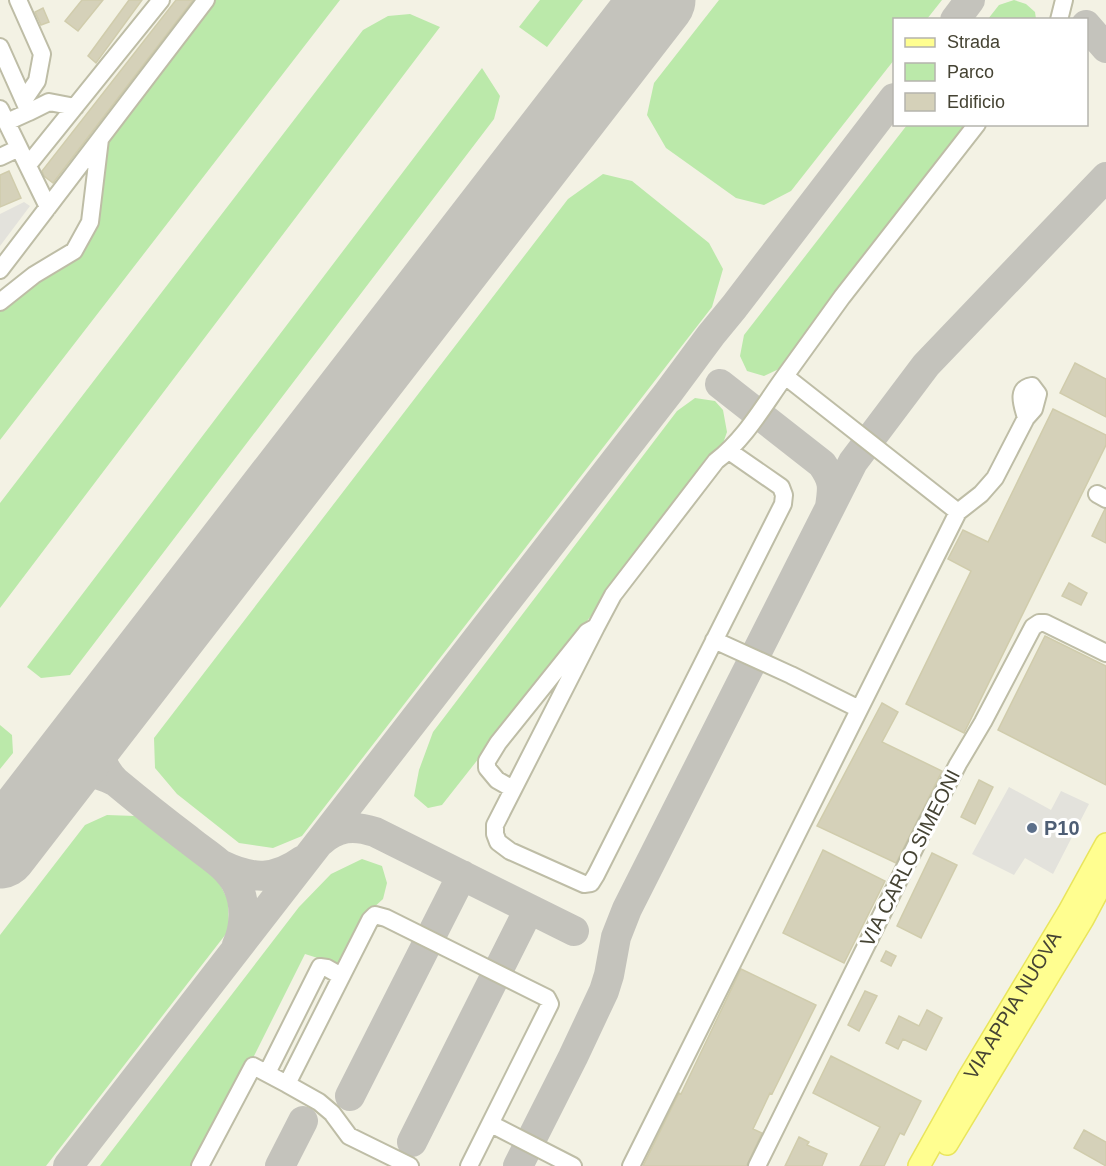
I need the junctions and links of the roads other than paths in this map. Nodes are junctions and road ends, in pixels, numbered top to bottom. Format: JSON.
{"nodes":[{"id":1,"x":18,"y":0,"type":"edge"},
{"id":2,"x":161,"y":0,"type":"edge"},
{"id":3,"x":206,"y":0,"type":"edge"},
{"id":4,"x":1064,"y":0,"type":"edge"},
{"id":5,"x":1060,"y":18,"type":"edge"},
{"id":6,"x":0,"y":47,"type":"edge"},
{"id":7,"x":27,"y":106,"type":"junction"},
{"id":8,"x":75,"y":107,"type":"junction"},
{"id":9,"x":3,"y":116,"type":"edge"},
{"id":10,"x":975,"y":126,"type":"edge"},
{"id":11,"x":100,"y":139,"type":"junction"},
{"id":12,"x":19,"y":148,"type":"junction"},
{"id":13,"x":0,"y":157,"type":"edge"},
{"id":14,"x":28,"y":165,"type":"junction"},
{"id":15,"x":48,"y":207,"type":"junction"},
{"id":16,"x":0,"y":270,"type":"edge"},
{"id":17,"x":0,"y":302,"type":"edge"},
{"id":18,"x":785,"y":376,"type":"junction"},
{"id":19,"x":1026,"y":418,"type":"dead end"},
{"id":20,"x":729,"y":451,"type":"junction"},
{"id":21,"x":958,"y":512,"type":"junction"},
{"id":22,"x":596,"y":627,"type":"junction"},
{"id":23,"x":714,"y":640,"type":"junction"},
{"id":24,"x":1106,"y":653,"type":"edge"},
{"id":25,"x":859,"y":709,"type":"junction"},
{"id":26,"x":513,"y":789,"type":"junction"},
{"id":27,"x":1106,"y":844,"type":"edge"},
{"id":28,"x":1106,"y":876,"type":"edge"},
{"id":29,"x":341,"y":976,"type":"junction"},
{"id":30,"x":267,"y":1073,"type":"junction"},
{"id":31,"x":287,"y":1084,"type":"junction"},
{"id":32,"x":491,"y":1124,"type":"junction"},
{"id":33,"x":200,"y":1166,"type":"edge"},
{"id":34,"x":410,"y":1166,"type":"edge"},
{"id":35,"x":469,"y":1166,"type":"edge"},
{"id":36,"x":573,"y":1166,"type":"edge"},
{"id":37,"x":631,"y":1166,"type":"edge"},
{"id":38,"x":757,"y":1166,"type":"edge"},
{"id":39,"x":919,"y":1166,"type":"edge"},
{"id":40,"x":935,"y":1166,"type":"edge"}],
"edges":[{"from":1,"to":7,"type":"lane"},
{"from":2,"to":8,"type":"lane"},
{"from":3,"to":11,"type":"lane"},
{"from":4,"to":5,"type":"lane"},
{"from":6,"to":7,"type":"lane"},
{"from":7,"to":8,"type":"lane"},
{"from":7,"to":9,"type":"lane"},
{"from":8,"to":14,"type":"lane"},
{"from":9,"to":12,"type":"lane"},
{"from":10,"to":18,"type":"lane"},
{"from":11,"to":15,"type":"lane"},
{"from":11,"to":17,"type":"lane"},
{"from":12,"to":13,"type":"lane"},
{"from":12,"to":14,"type":"lane"},
{"from":14,"to":15,"type":"lane"},
{"from":15,"to":16,"type":"lane"},
{"from":18,"to":20,"type":"lane"},
{"from":18,"to":21,"type":"lane"},
{"from":19,"to":21,"type":"lane"},
{"from":20,"to":22,"type":"lane"},
{"from":20,"to":23,"type":"lane"},
{"from":21,"to":25,"type":"lane"},
{"from":22,"to":26,"type":"lane"},
{"from":22,"to":26,"type":"lane"},
{"from":23,"to":25,"type":"lane"},
{"from":23,"to":26,"type":"lane"},
{"from":24,"to":38,"type":"lane","name":"VIA CARLO SIMEONI"},
{"from":25,"to":37,"type":"lane"},
{"from":27,"to":39,"type":"main road","name":"VIA APPIA NUOVA"},
{"from":28,"to":40,"type":"main road","name":"VIA APPIA NUOVA"},
{"from":29,"to":30,"type":"lane"},
{"from":29,"to":31,"type":"lane"},
{"from":29,"to":32,"type":"lane"},
{"from":30,"to":31,"type":"lane"},
{"from":30,"to":33,"type":"lane"},
{"from":31,"to":34,"type":"lane"},
{"from":32,"to":35,"type":"lane"},
{"from":32,"to":36,"type":"lane"}]}
